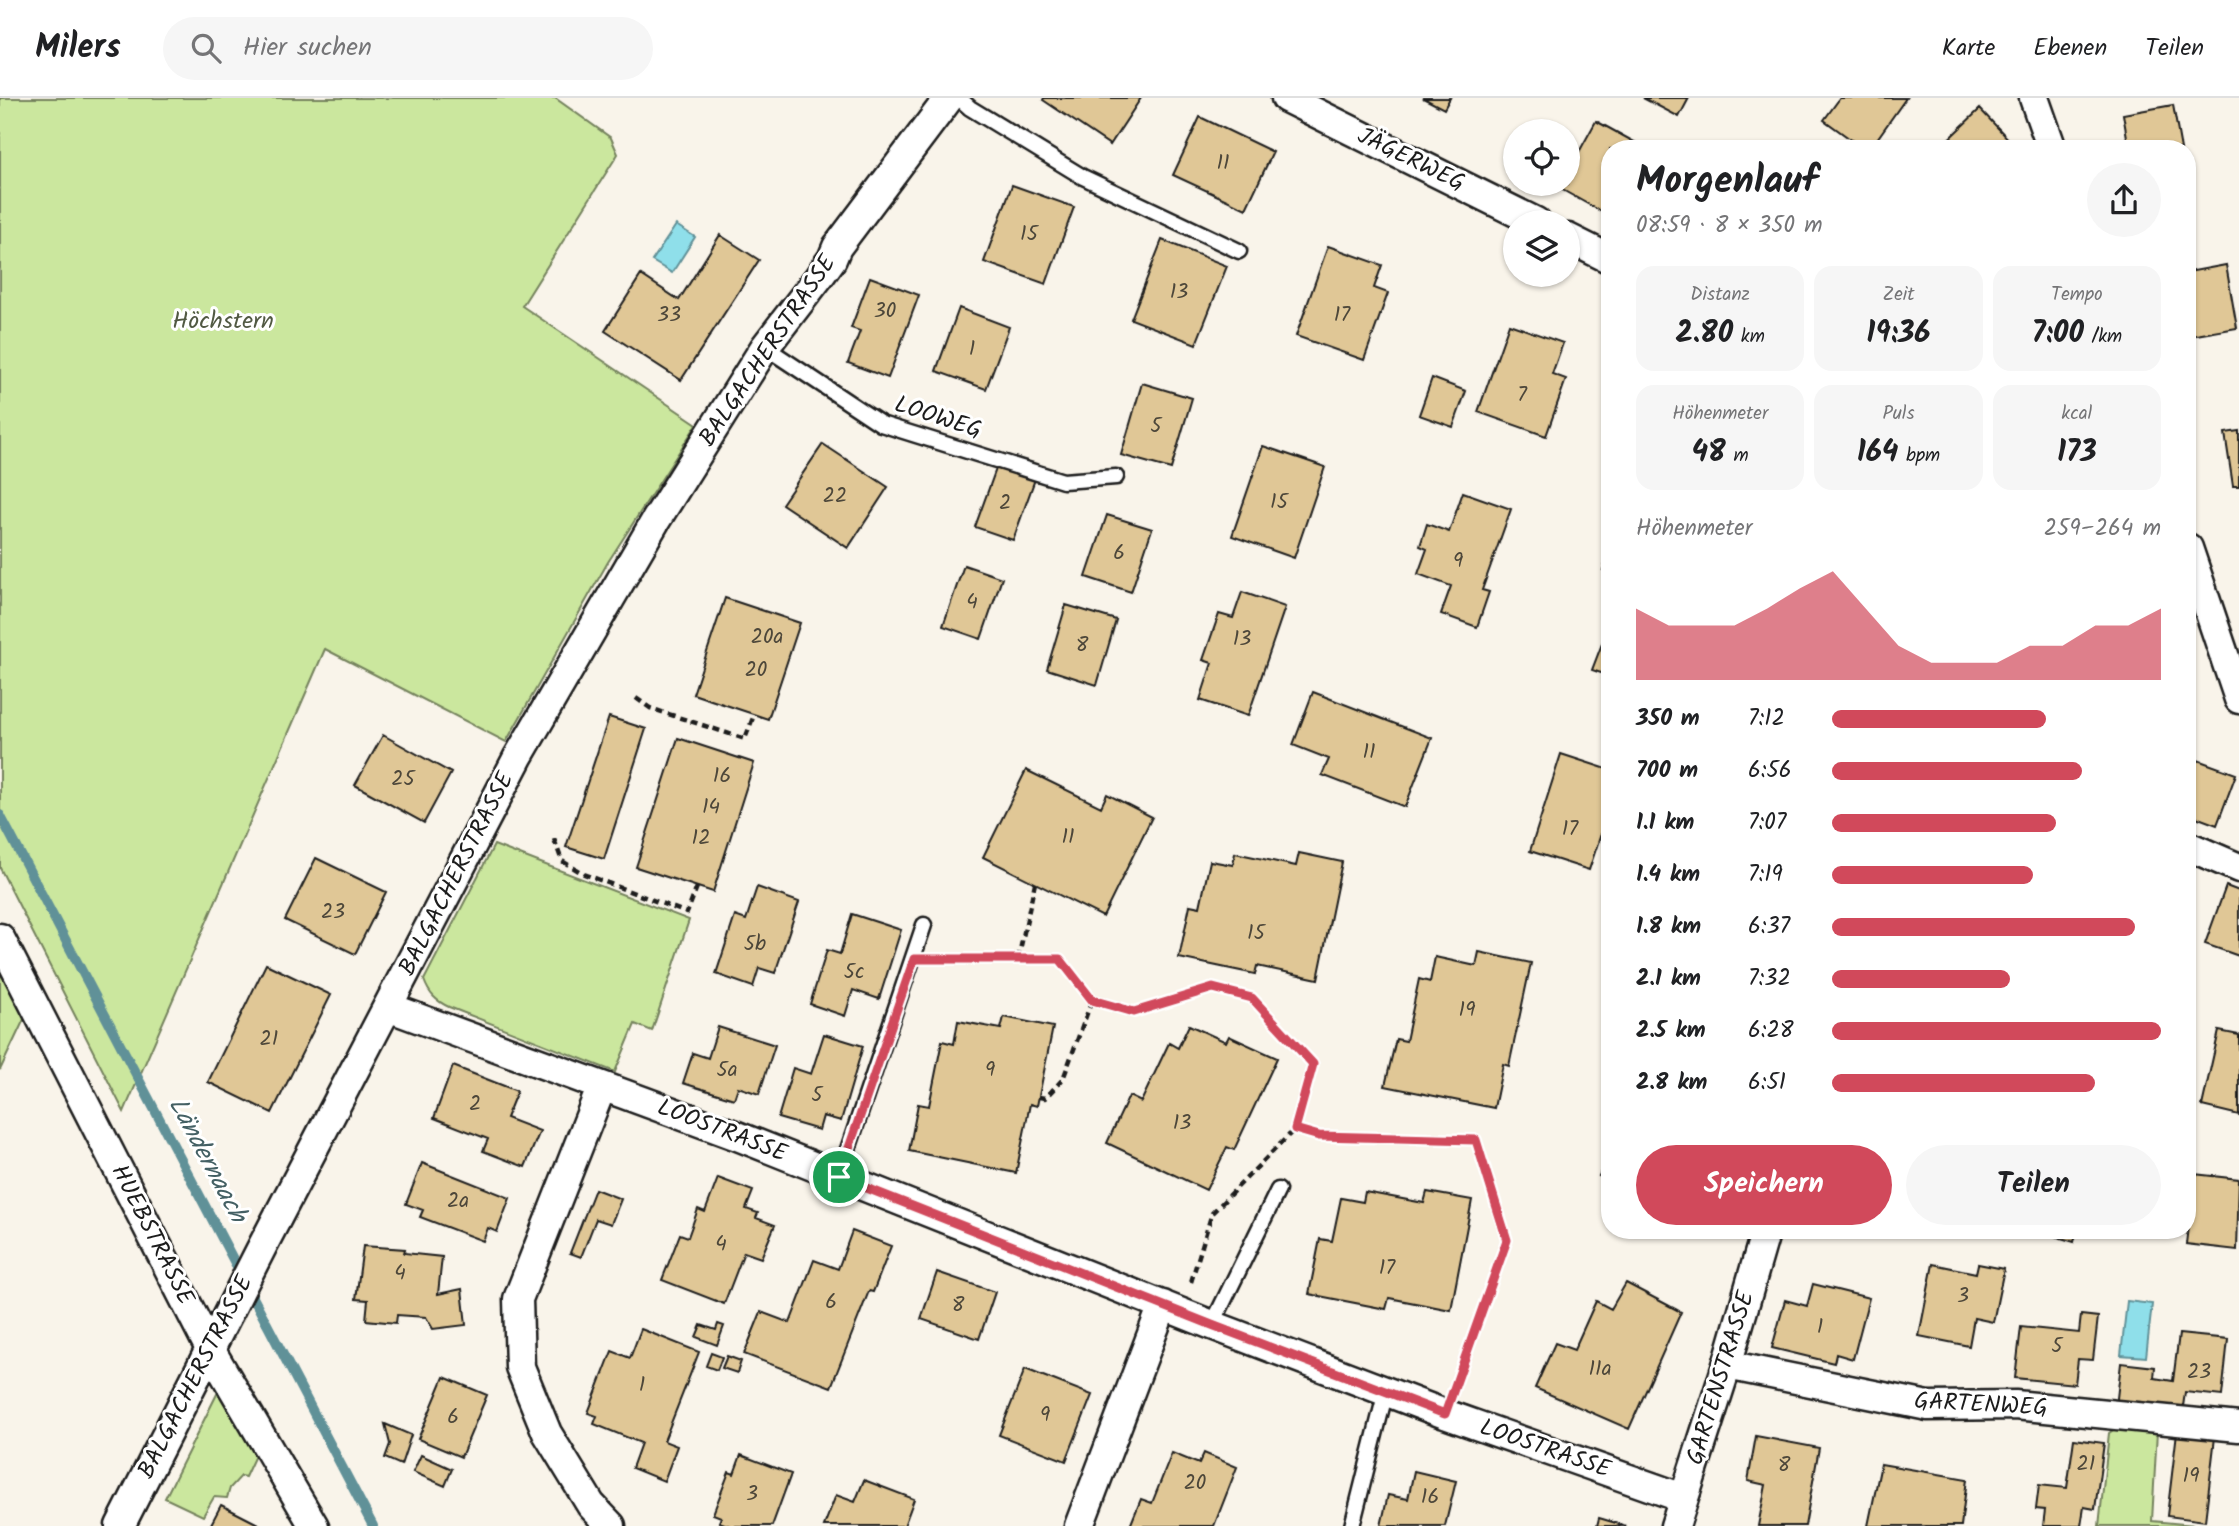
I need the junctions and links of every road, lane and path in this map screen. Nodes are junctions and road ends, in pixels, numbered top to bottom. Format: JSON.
{"nodes":[{"id":1,"x":949,"y":98,"type":"edge"},
{"id":2,"x":960,"y":98,"type":"edge"},
{"id":3,"x":1286,"y":98,"type":"edge"},
{"id":4,"x":2034,"y":98,"type":"edge"},
{"id":5,"x":2049,"y":140,"type":"edge"},
{"id":6,"x":1512,"y":210,"type":"edge"},
{"id":7,"x":1580,"y":244,"type":"edge"},
{"id":8,"x":1239,"y":251,"type":"dead end"},
{"id":9,"x":1601,"y":254,"type":"edge"},
{"id":10,"x":765,"y":347,"type":"junction"},
{"id":11,"x":1116,"y":477,"type":"dead end"},
{"id":12,"x":2196,"y":572,"type":"edge"},
{"id":13,"x":636,"y":698,"type":"dead end"},
{"id":14,"x":2239,"y":699,"type":"edge"},
{"id":15,"x":754,"y":715,"type":"dead end"},
{"id":16,"x":554,"y":839,"type":"dead end"},
{"id":17,"x":2196,"y":849,"type":"edge"},
{"id":18,"x":2239,"y":868,"type":"edge"},
{"id":19,"x":1035,"y":883,"type":"dead end"},
{"id":20,"x":696,"y":887,"type":"dead end"},
{"id":21,"x":924,"y":925,"type":"dead end"},
{"id":22,"x":0,"y":938,"type":"edge"},
{"id":23,"x":914,"y":959,"type":"junction"},
{"id":24,"x":1018,"y":959,"type":"junction"},
{"id":25,"x":1092,"y":1000,"type":"junction"},
{"id":26,"x":387,"y":1007,"type":"junction"},
{"id":27,"x":602,"y":1086,"type":"junction"},
{"id":28,"x":1039,"y":1097,"type":"dead end"},
{"id":29,"x":1295,"y":1129,"type":"junction"},
{"id":30,"x":839,"y":1177,"type":"junction"},
{"id":31,"x":1278,"y":1191,"type":"dead end"},
{"id":32,"x":1763,"y":1239,"type":"edge"},
{"id":33,"x":1172,"y":1309,"type":"junction"},
{"id":34,"x":1212,"y":1325,"type":"junction"},
{"id":35,"x":211,"y":1349,"type":"junction"},
{"id":36,"x":1727,"y":1365,"type":"junction"},
{"id":37,"x":1386,"y":1391,"type":"junction"},
{"id":38,"x":1445,"y":1414,"type":"junction"},
{"id":39,"x":2239,"y":1427,"type":"edge"},
{"id":40,"x":1684,"y":1498,"type":"junction"},
{"id":41,"x":120,"y":1526,"type":"edge"},
{"id":42,"x":314,"y":1526,"type":"edge"},
{"id":43,"x":611,"y":1526,"type":"edge"},
{"id":44,"x":1079,"y":1526,"type":"edge"},
{"id":45,"x":1352,"y":1526,"type":"edge"},
{"id":46,"x":1675,"y":1526,"type":"edge"}],
"edges":[{"from":1,"to":10,"type":"street","name":"BALGACHERSTRASSE"},
{"from":2,"to":8,"type":"lane"},
{"from":3,"to":6,"type":"street","name":"JÄGERWEG"},
{"from":4,"to":5,"type":"street"},
{"from":7,"to":9,"type":"street"},
{"from":10,"to":11,"type":"lane","name":"LOOWEG"},
{"from":10,"to":26,"type":"street","name":"BALGACHERSTRASSE"},
{"from":12,"to":14,"type":"street"},
{"from":13,"to":15,"type":"path"},
{"from":16,"to":20,"type":"path"},
{"from":17,"to":18,"type":"street"},
{"from":19,"to":24,"type":"path"},
{"from":21,"to":23,"type":"lane"},
{"from":22,"to":35,"type":"street","name":"HUEBSTRASSE"},
{"from":23,"to":24,"type":"path"},
{"from":23,"to":30,"type":"lane"},
{"from":24,"to":25,"type":"path"},
{"from":25,"to":28,"type":"path"},
{"from":25,"to":29,"type":"path"},
{"from":26,"to":27,"type":"street","name":"LOOSTRASSE"},
{"from":26,"to":35,"type":"street","name":"BALGACHERSTRASSE"},
{"from":27,"to":30,"type":"street","name":"LOOSTRASSE"},
{"from":27,"to":43,"type":"street"},
{"from":29,"to":33,"type":"path"},
{"from":29,"to":38,"type":"path"},
{"from":30,"to":33,"type":"street","name":"LOOSTRASSE"},
{"from":31,"to":34,"type":"lane"},
{"from":32,"to":36,"type":"street","name":"GARTENSTRASSE"},
{"from":33,"to":34,"type":"street","name":"LOOSTRASSE"},
{"from":33,"to":44,"type":"street"},
{"from":34,"to":37,"type":"street","name":"LOOSTRASSE"},
{"from":35,"to":41,"type":"street","name":"BALGACHERSTRASSE"},
{"from":35,"to":42,"type":"street","name":"HUEBSTRASSE"},
{"from":36,"to":39,"type":"street","name":"GARTENWEG"},
{"from":36,"to":40,"type":"street","name":"GARTENSTRASSE"},
{"from":37,"to":38,"type":"street","name":"LOOSTRASSE"},
{"from":37,"to":45,"type":"lane"},
{"from":38,"to":40,"type":"street","name":"LOOSTRASSE"},
{"from":40,"to":46,"type":"street","name":"GARTENSTRASSE"}]}
